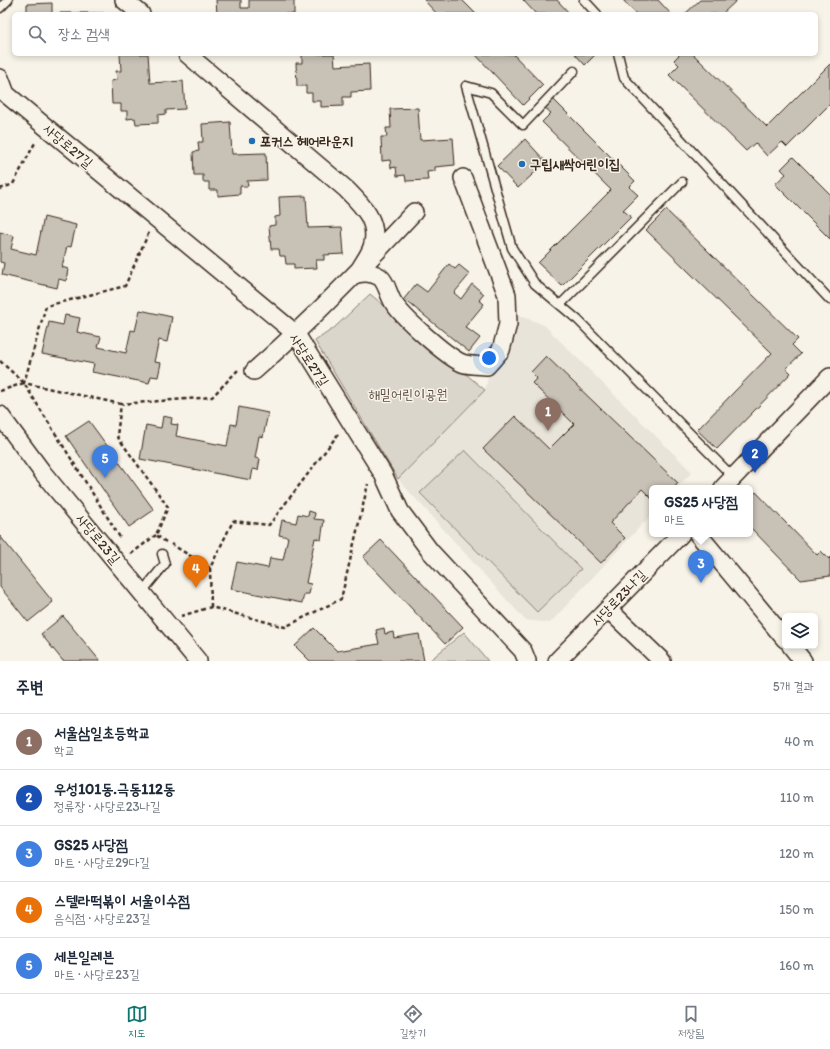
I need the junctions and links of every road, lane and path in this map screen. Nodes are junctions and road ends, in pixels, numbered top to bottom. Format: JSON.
{"nodes":[{"id":1,"x":8,"y":0,"type":"edge"},
{"id":2,"x":124,"y":0,"type":"edge"},
{"id":3,"x":584,"y":0,"type":"edge"},
{"id":4,"x":0,"y":8,"type":"edge"},
{"id":5,"x":139,"y":12,"type":"edge"},
{"id":6,"x":595,"y":12,"type":"edge"},
{"id":7,"x":189,"y":56,"type":"edge"},
{"id":8,"x":618,"y":56,"type":"edge"},
{"id":9,"x":574,"y":71,"type":"dead end"},
{"id":10,"x":0,"y":78,"type":"edge"},
{"id":11,"x":44,"y":126,"type":"junction"},
{"id":12,"x":462,"y":178,"type":"dead end"},
{"id":13,"x":682,"y":182,"type":"dead end"},
{"id":14,"x":0,"y":189,"type":"edge"},
{"id":15,"x":414,"y":212,"type":"dead end"},
{"id":16,"x":154,"y":219,"type":"junction"},
{"id":17,"x":357,"y":274,"type":"junction"},
{"id":18,"x":830,"y":300,"type":"edge"},
{"id":19,"x":560,"y":305,"type":"junction"},
{"id":20,"x":296,"y":334,"type":"junction"},
{"id":21,"x":0,"y":361,"type":"edge"},
{"id":22,"x":248,"y":368,"type":"joint"},
{"id":23,"x":830,"y":377,"type":"edge"},
{"id":24,"x":24,"y":383,"type":"junction"},
{"id":25,"x":0,"y":391,"type":"edge"},
{"id":26,"x":121,"y":404,"type":"junction"},
{"id":27,"x":0,"y":415,"type":"edge"},
{"id":28,"x":348,"y":421,"type":"junction"},
{"id":29,"x":374,"y":460,"type":"junction"},
{"id":30,"x":728,"y":483,"type":"edge"},
{"id":31,"x":156,"y":535,"type":"junction"},
{"id":32,"x":678,"y":537,"type":"edge"},
{"id":33,"x":700,"y":537,"type":"edge"},
{"id":34,"x":122,"y":541,"type":"dead end"},
{"id":35,"x":126,"y":548,"type":"dead end"},
{"id":36,"x":131,"y":554,"type":"junction"},
{"id":37,"x":162,"y":554,"type":"dead end"},
{"id":38,"x":112,"y":557,"type":"junction"},
{"id":39,"x":210,"y":568,"type":"junction"},
{"id":40,"x":142,"y":592,"type":"junction"},
{"id":41,"x":211,"y":607,"type":"junction"},
{"id":42,"x":609,"y":610,"type":"junction"},
{"id":43,"x":165,"y":621,"type":"junction"},
{"id":44,"x":782,"y":635,"type":"edge"},
{"id":45,"x":793,"y":649,"type":"edge"},
{"id":46,"x":198,"y":661,"type":"edge"},
{"id":47,"x":527,"y":661,"type":"edge"},
{"id":48,"x":557,"y":661,"type":"edge"},
{"id":49,"x":662,"y":661,"type":"edge"},
{"id":50,"x":803,"y":661,"type":"edge"}],
"edges":[{"from":1,"to":4,"type":"lane"},
{"from":2,"to":5,"type":"street"},
{"from":3,"to":6,"type":"lane"},
{"from":7,"to":17,"type":"street"},
{"from":8,"to":18,"type":"lane"},
{"from":9,"to":19,"type":"lane"},
{"from":10,"to":11,"type":"street","name":"사당로27길"},
{"from":11,"to":14,"type":"path"},
{"from":11,"to":16,"type":"street","name":"사당로27길"},
{"from":12,"to":17,"type":"street"},
{"from":13,"to":19,"type":"lane"},
{"from":15,"to":17,"type":"street"},
{"from":16,"to":20,"type":"street","name":"사당로27길"},
{"from":16,"to":24,"type":"path"},
{"from":17,"to":20,"type":"street"},
{"from":19,"to":30,"type":"lane"},
{"from":20,"to":22,"type":"street"},
{"from":20,"to":28,"type":"street","name":"사당로27길"},
{"from":21,"to":24,"type":"path"},
{"from":22,"to":26,"type":"path"},
{"from":23,"to":30,"type":"street"},
{"from":24,"to":25,"type":"path"},
{"from":24,"to":26,"type":"path"},
{"from":24,"to":34,"type":"path"},
{"from":26,"to":31,"type":"path"},
{"from":27,"to":38,"type":"street","name":"사당로23길"},
{"from":28,"to":29,"type":"street","name":"사당로27길"},
{"from":28,"to":39,"type":"path"},
{"from":29,"to":41,"type":"path"},
{"from":29,"to":47,"type":"street","name":"사당로27길"},
{"from":31,"to":36,"type":"path"},
{"from":31,"to":39,"type":"path"},
{"from":32,"to":42,"type":"street","name":"사당로23나길"},
{"from":33,"to":44,"type":"street"},
{"from":35,"to":36,"type":"path"},
{"from":36,"to":38,"type":"path"},
{"from":37,"to":40,"type":"lane"},
{"from":38,"to":40,"type":"street","name":"사당로23길"},
{"from":39,"to":41,"type":"path"},
{"from":40,"to":43,"type":"street","name":"사당로23길"},
{"from":41,"to":43,"type":"path"},
{"from":42,"to":48,"type":"street","name":"사당로23나길"},
{"from":42,"to":49,"type":"street"},
{"from":43,"to":46,"type":"street","name":"사당로23길"},
{"from":45,"to":50,"type":"street"}]}
